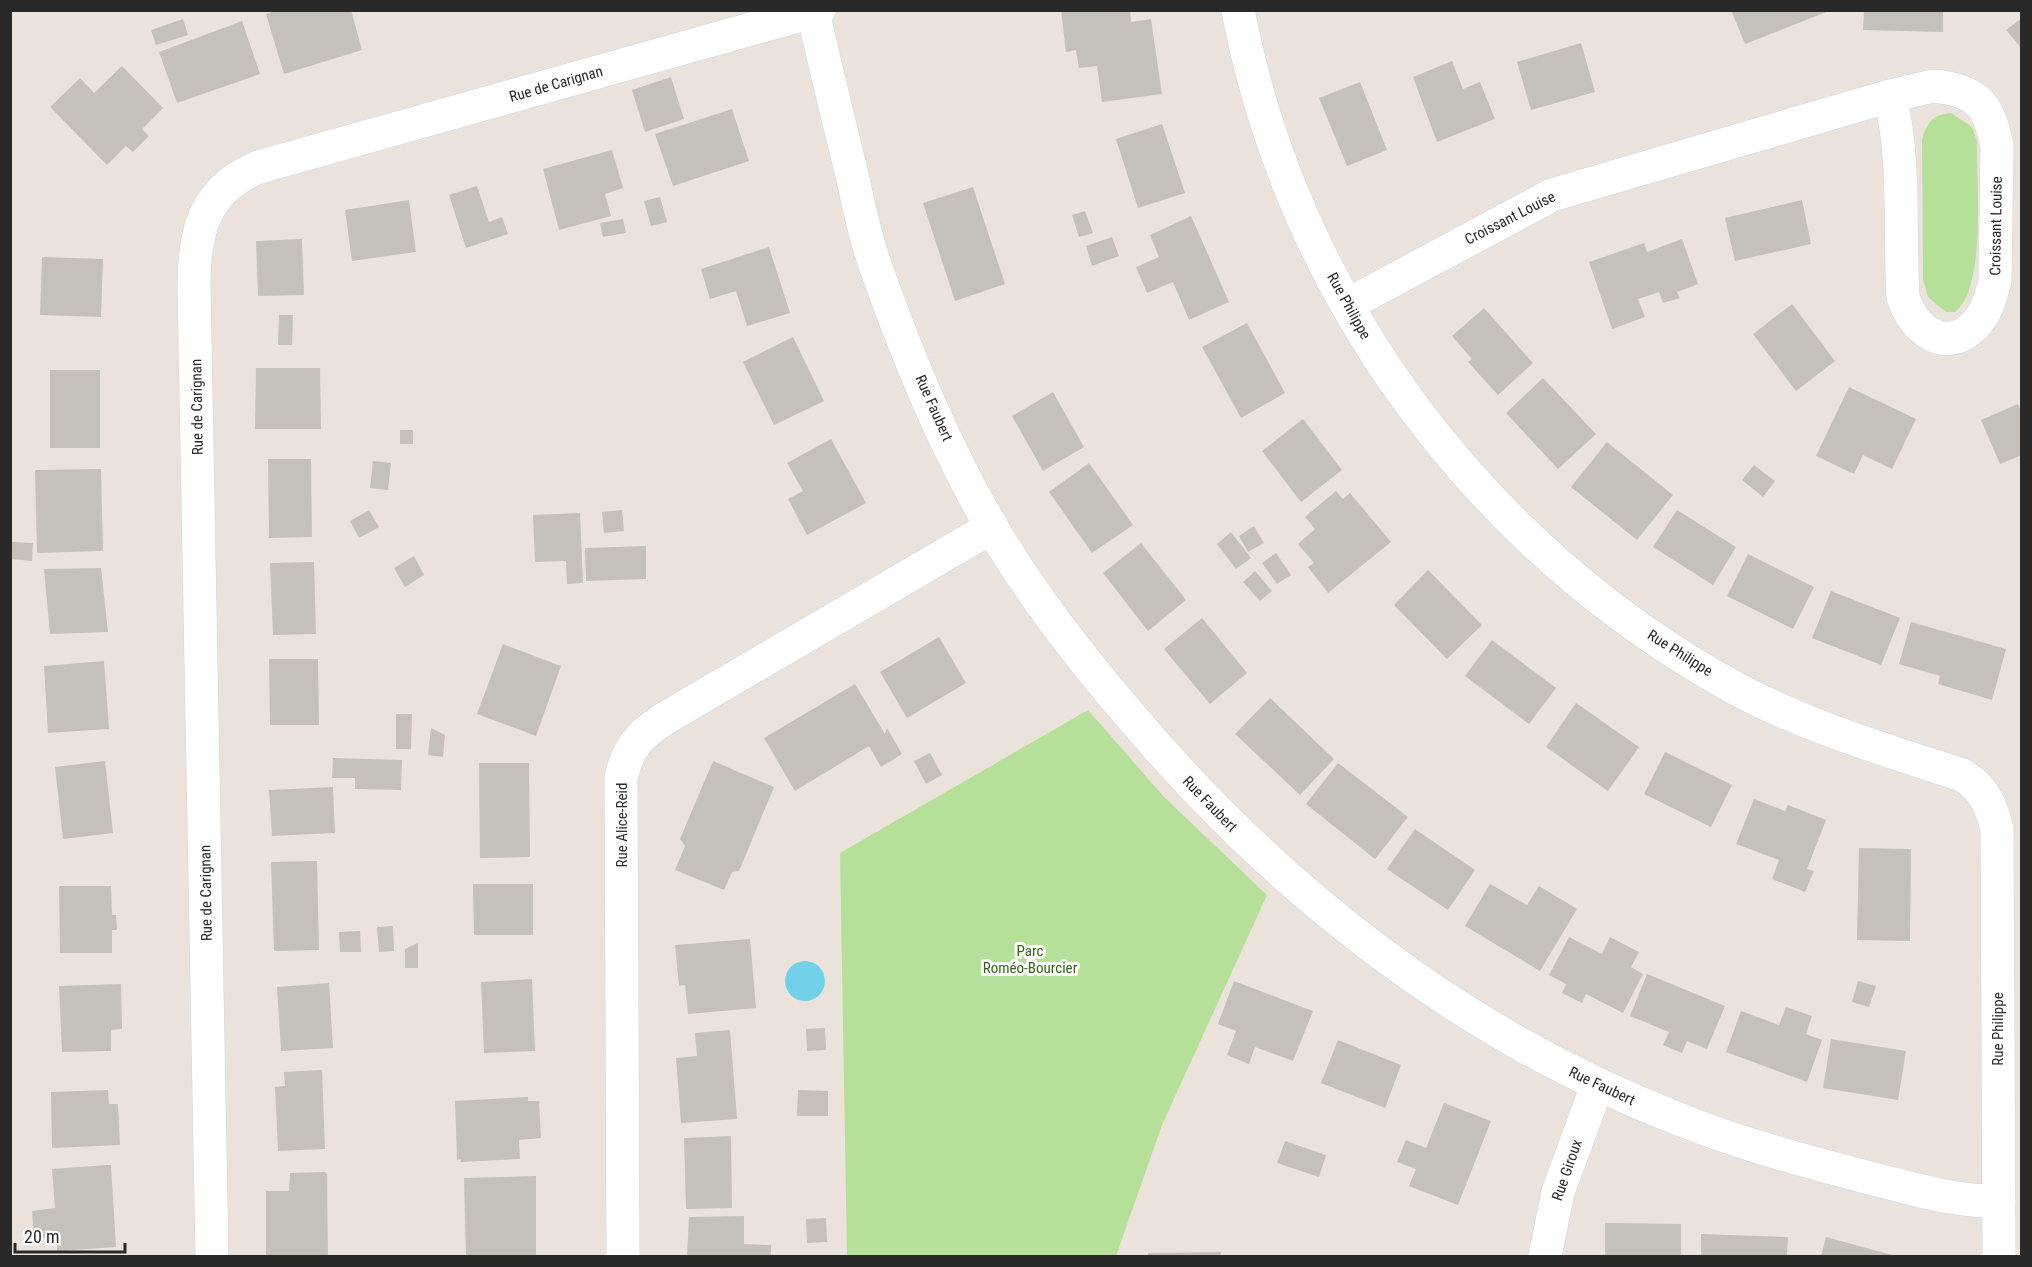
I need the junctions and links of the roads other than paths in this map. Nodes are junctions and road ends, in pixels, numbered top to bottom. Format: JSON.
{"nodes":[{"id":1,"x":1238,"y":10,"type":"edge"},
{"id":2,"x":816,"y":11,"type":"edge"},
{"id":3,"x":1890,"y":96,"type":"junction"},
{"id":4,"x":1347,"y":305,"type":"junction"},
{"id":5,"x":992,"y":527,"type":"junction"},
{"id":6,"x":1597,"y":1086,"type":"junction"},
{"id":7,"x":1999,"y":1201,"type":"junction"},
{"id":8,"x":212,"y":1257,"type":"edge"},
{"id":9,"x":623,"y":1257,"type":"edge"},
{"id":10,"x":1545,"y":1257,"type":"edge"},
{"id":11,"x":1999,"y":1257,"type":"edge"}],
"edges":[{"from":1,"to":4,"type":"street","name":"Rue Philippe"},
{"from":2,"to":5,"type":"street","name":"Rue Faubert"},
{"from":2,"to":8,"type":"street","name":"Rue de Carignan"},
{"from":3,"to":3,"type":"street","name":"Croissant Louise"},
{"from":3,"to":4,"type":"street","name":"Croissant Louise"},
{"from":4,"to":7,"type":"street","name":"Rue Philippe"},
{"from":5,"to":6,"type":"street","name":"Rue Faubert"},
{"from":5,"to":9,"type":"street","name":"Rue Alice-Reid"},
{"from":6,"to":7,"type":"street","name":"Rue Faubert"},
{"from":6,"to":10,"type":"street","name":"Rue Giroux"},
{"from":7,"to":11,"type":"street","name":"Rue Philippe"}]}
